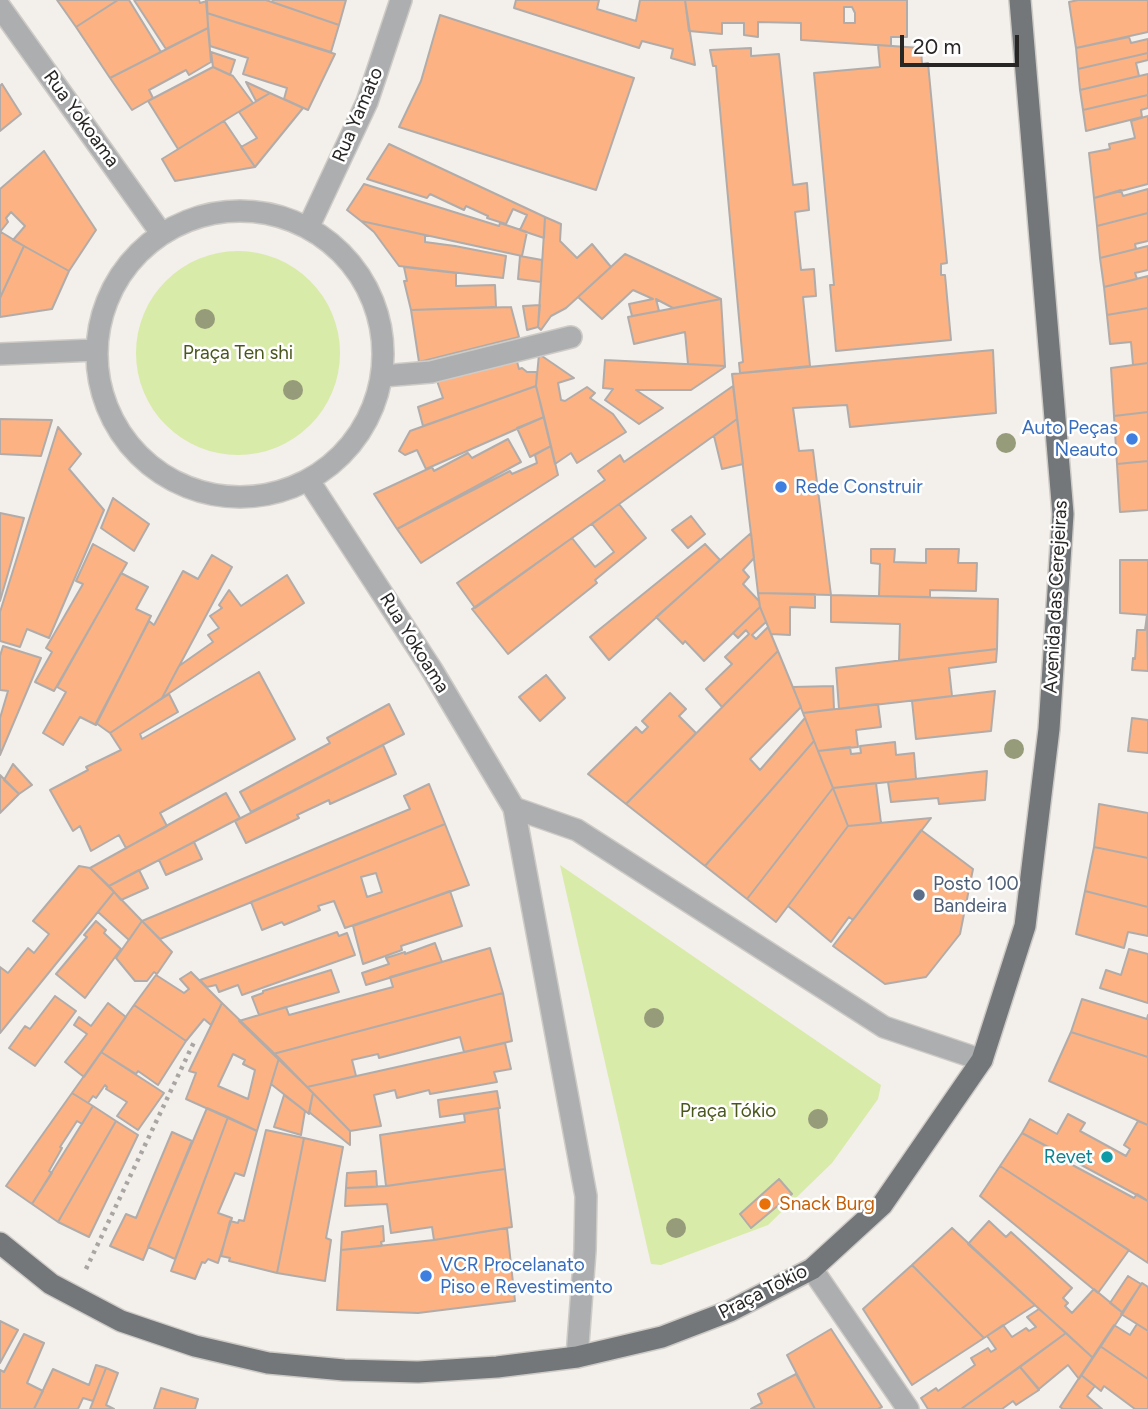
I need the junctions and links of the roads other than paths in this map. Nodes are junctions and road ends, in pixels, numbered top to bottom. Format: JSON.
{"nodes":[{"id":1,"x":401,"y":0,"type":"edge"},
{"id":2,"x":1020,"y":0,"type":"edge"},
{"id":3,"x":0,"y":7,"type":"edge"},
{"id":4,"x":308,"y":228,"type":"junction"},
{"id":5,"x":161,"y":233,"type":"junction"},
{"id":6,"x":571,"y":337,"type":"dead end"},
{"id":7,"x":94,"y":350,"type":"junction"},
{"id":8,"x":0,"y":354,"type":"edge"},
{"id":9,"x":383,"y":376,"type":"junction"},
{"id":10,"x":309,"y":481,"type":"junction"},
{"id":11,"x":514,"y":808,"type":"junction"},
{"id":12,"x":982,"y":1060,"type":"junction"},
{"id":13,"x":0,"y":1243,"type":"edge"},
{"id":14,"x":812,"y":1269,"type":"junction"},
{"id":15,"x":577,"y":1357,"type":"junction"},
{"id":16,"x":908,"y":1409,"type":"edge"}],
"edges":[{"from":1,"to":4,"type":"street","name":"Rua Yamato"},
{"from":2,"to":12,"type":"main road","name":"Avenida das Cerejeiras"},
{"from":3,"to":5,"type":"street","name":"Rua Yokoama"},
{"from":4,"to":5,"type":"street"},
{"from":4,"to":9,"type":"street"},
{"from":5,"to":7,"type":"street"},
{"from":6,"to":9,"type":"street"},
{"from":7,"to":8,"type":"street"},
{"from":7,"to":10,"type":"street"},
{"from":9,"to":10,"type":"street"},
{"from":10,"to":11,"type":"street","name":"Rua Yokoama"},
{"from":11,"to":12,"type":"street"},
{"from":11,"to":15,"type":"street"},
{"from":12,"to":14,"type":"main road","name":"Praça Tokio"},
{"from":13,"to":15,"type":"main road"},
{"from":14,"to":15,"type":"main road","name":"Praça Tokio"},
{"from":14,"to":16,"type":"street"}]}
